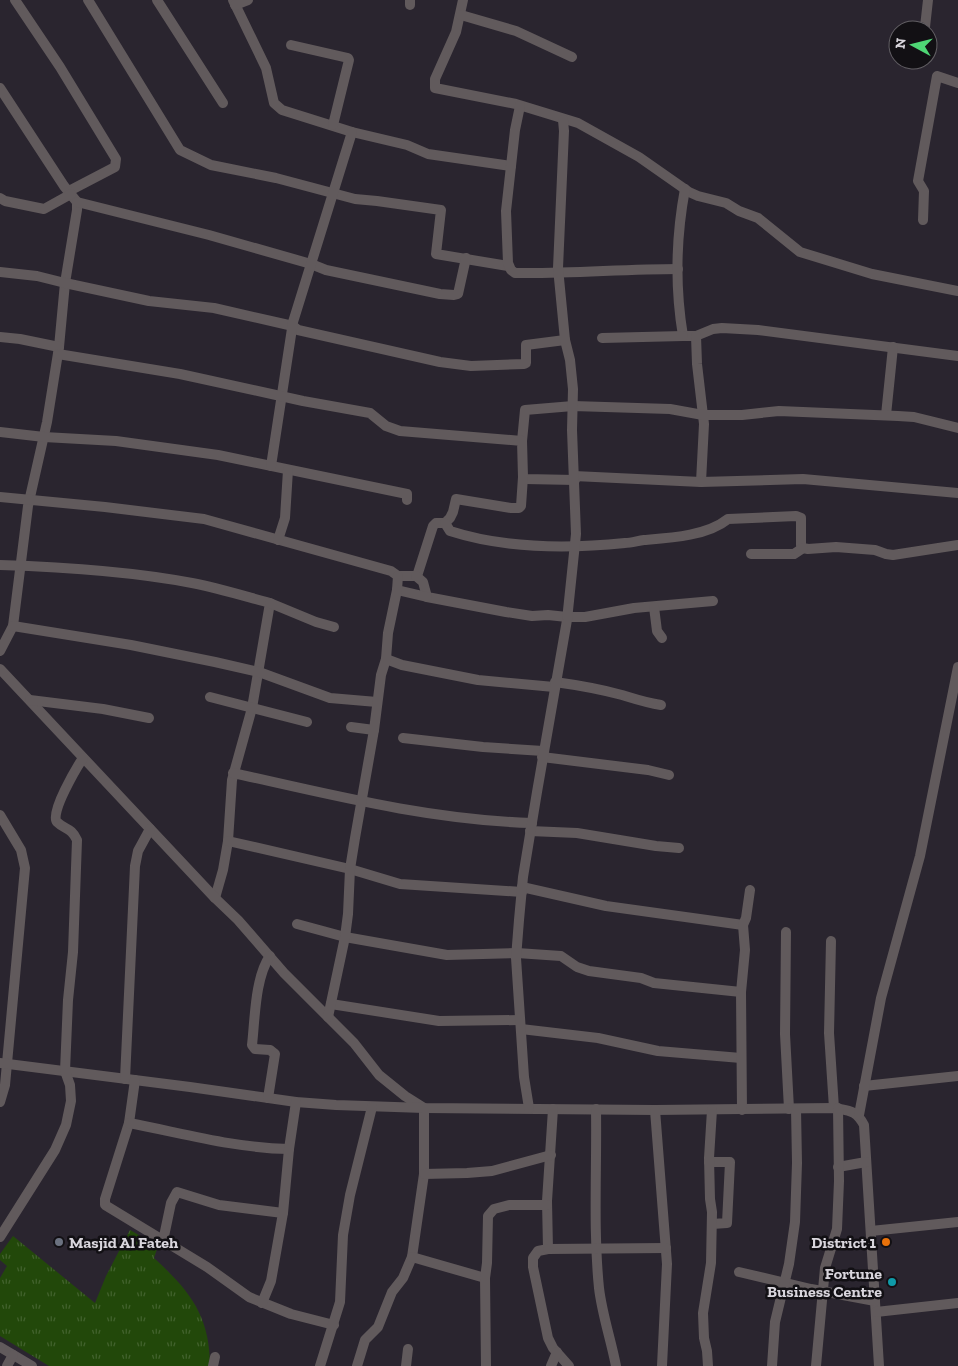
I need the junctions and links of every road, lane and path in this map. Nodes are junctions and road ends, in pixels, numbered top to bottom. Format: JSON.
{"nodes":[{"id":1,"x":15,"y":0,"type":"edge"},
{"id":2,"x":88,"y":0,"type":"edge"},
{"id":3,"x":156,"y":0,"type":"edge"},
{"id":4,"x":248,"y":0,"type":"edge"},
{"id":5,"x":463,"y":0,"type":"edge"},
{"id":6,"x":928,"y":0,"type":"edge"},
{"id":7,"x":234,"y":2,"type":"edge"},
{"id":8,"x":461,"y":15,"type":"junction"},
{"id":9,"x":926,"y":20,"type":"edge"},
{"id":10,"x":291,"y":45,"type":"dead end"},
{"id":11,"x":572,"y":57,"type":"dead end"},
{"id":12,"x":958,"y":83,"type":"edge"},
{"id":13,"x":0,"y":88,"type":"edge"},
{"id":14,"x":223,"y":103,"type":"dead end"},
{"id":15,"x":520,"y":106,"type":"junction"},
{"id":16,"x":563,"y":120,"type":"junction"},
{"id":17,"x":332,"y":125,"type":"junction"},
{"id":18,"x":352,"y":132,"type":"junction"},
{"id":19,"x":511,"y":166,"type":"junction"},
{"id":20,"x":685,"y":189,"type":"junction"},
{"id":21,"x":333,"y":194,"type":"junction"},
{"id":22,"x":72,"y":196,"type":"junction"},
{"id":23,"x":0,"y":198,"type":"edge"},
{"id":24,"x":923,"y":220,"type":"dead end"},
{"id":25,"x":466,"y":258,"type":"junction"},
{"id":26,"x":311,"y":264,"type":"junction"},
{"id":27,"x":508,"y":266,"type":"junction"},
{"id":28,"x":678,"y":269,"type":"junction"},
{"id":29,"x":0,"y":272,"type":"edge"},
{"id":30,"x":558,"y":273,"type":"junction"},
{"id":31,"x":66,"y":284,"type":"junction"},
{"id":32,"x":958,"y":291,"type":"edge"},
{"id":33,"x":293,"y":326,"type":"junction"},
{"id":34,"x":683,"y":336,"type":"junction"},
{"id":35,"x":696,"y":336,"type":"junction"},
{"id":36,"x":0,"y":337,"type":"edge"},
{"id":37,"x":602,"y":338,"type":"dead end"},
{"id":38,"x":565,"y":340,"type":"junction"},
{"id":39,"x":894,"y":347,"type":"junction"},
{"id":40,"x":59,"y":350,"type":"junction"},
{"id":41,"x":958,"y":356,"type":"edge"},
{"id":42,"x":282,"y":396,"type":"junction"},
{"id":43,"x":573,"y":406,"type":"junction"},
{"id":44,"x":703,"y":415,"type":"junction"},
{"id":45,"x":886,"y":415,"type":"junction"},
{"id":46,"x":958,"y":428,"type":"edge"},
{"id":47,"x":0,"y":432,"type":"edge"},
{"id":48,"x":44,"y":437,"type":"junction"},
{"id":49,"x":522,"y":441,"type":"junction"},
{"id":50,"x":271,"y":466,"type":"junction"},
{"id":51,"x":288,"y":470,"type":"junction"},
{"id":52,"x":524,"y":477,"type":"junction"},
{"id":53,"x":574,"y":478,"type":"junction"},
{"id":54,"x":701,"y":482,"type":"junction"},
{"id":55,"x":958,"y":493,"type":"edge"},
{"id":56,"x":0,"y":497,"type":"edge"},
{"id":57,"x":29,"y":499,"type":"junction"},
{"id":58,"x":407,"y":500,"type":"dead end"},
{"id":59,"x":445,"y":523,"type":"junction"},
{"id":60,"x":278,"y":540,"type":"junction"},
{"id":61,"x":958,"y":545,"type":"edge"},
{"id":62,"x":575,"y":546,"type":"junction"},
{"id":63,"x":803,"y":548,"type":"junction"},
{"id":64,"x":751,"y":554,"type":"dead end"},
{"id":65,"x":0,"y":565,"type":"edge"},
{"id":66,"x":21,"y":566,"type":"junction"},
{"id":67,"x":398,"y":576,"type":"junction"},
{"id":68,"x":416,"y":576,"type":"junction"},
{"id":69,"x":397,"y":590,"type":"junction"},
{"id":70,"x":427,"y":597,"type":"junction"},
{"id":71,"x":713,"y":601,"type":"dead end"},
{"id":72,"x":270,"y":604,"type":"junction"},
{"id":73,"x":654,"y":607,"type":"junction"},
{"id":74,"x":567,"y":617,"type":"junction"},
{"id":75,"x":13,"y":626,"type":"junction"},
{"id":76,"x":334,"y":627,"type":"dead end"},
{"id":77,"x":662,"y":638,"type":"dead end"},
{"id":78,"x":0,"y":650,"type":"edge"},
{"id":79,"x":386,"y":659,"type":"junction"},
{"id":80,"x":958,"y":667,"type":"edge"},
{"id":81,"x":0,"y":668,"type":"edge"},
{"id":82,"x":259,"y":672,"type":"junction"},
{"id":83,"x":554,"y":685,"type":"junction"},
{"id":84,"x":210,"y":698,"type":"dead end"},
{"id":85,"x":30,"y":700,"type":"junction"},
{"id":86,"x":377,"y":702,"type":"junction"},
{"id":87,"x":661,"y":705,"type":"dead end"},
{"id":88,"x":252,"y":708,"type":"junction"},
{"id":89,"x":149,"y":718,"type":"dead end"},
{"id":90,"x":308,"y":722,"type":"dead end"},
{"id":91,"x":351,"y":727,"type":"dead end"},
{"id":92,"x":374,"y":730,"type":"junction"},
{"id":93,"x":402,"y":738,"type":"dead end"},
{"id":94,"x":543,"y":754,"type":"junction"},
{"id":95,"x":83,"y":758,"type":"junction"},
{"id":96,"x":233,"y":773,"type":"junction"},
{"id":97,"x":669,"y":775,"type":"dead end"},
{"id":98,"x":360,"y":801,"type":"junction"},
{"id":99,"x":0,"y":815,"type":"edge"},
{"id":100,"x":531,"y":827,"type":"junction"},
{"id":101,"x":150,"y":829,"type":"junction"},
{"id":102,"x":228,"y":841,"type":"junction"},
{"id":103,"x":679,"y":848,"type":"dead end"},
{"id":104,"x":350,"y":868,"type":"junction"},
{"id":105,"x":522,"y":890,"type":"junction"},
{"id":106,"x":750,"y":890,"type":"dead end"},
{"id":107,"x":215,"y":898,"type":"junction"},
{"id":108,"x":297,"y":924,"type":"dead end"},
{"id":109,"x":743,"y":925,"type":"junction"},
{"id":110,"x":786,"y":932,"type":"dead end"},
{"id":111,"x":345,"y":937,"type":"junction"},
{"id":112,"x":831,"y":941,"type":"dead end"},
{"id":113,"x":516,"y":953,"type":"junction"},
{"id":114,"x":270,"y":956,"type":"junction"},
{"id":115,"x":741,"y":992,"type":"junction"},
{"id":116,"x":331,"y":1004,"type":"junction"},
{"id":117,"x":328,"y":1017,"type":"junction"},
{"id":118,"x":521,"y":1025,"type":"junction"},
{"id":119,"x":741,"y":1058,"type":"junction"},
{"id":120,"x":3,"y":1063,"type":"edge"},
{"id":121,"x":65,"y":1071,"type":"junction"},
{"id":122,"x":958,"y":1076,"type":"edge"},
{"id":123,"x":130,"y":1080,"type":"junction"},
{"id":124,"x":864,"y":1086,"type":"junction"},
{"id":125,"x":268,"y":1098,"type":"junction"},
{"id":126,"x":0,"y":1102,"type":"edge"},
{"id":127,"x":296,"y":1102,"type":"junction"},
{"id":128,"x":372,"y":1107,"type":"junction"},
{"id":129,"x":424,"y":1108,"type":"junction"},
{"id":130,"x":529,"y":1108,"type":"junction"},
{"id":131,"x":553,"y":1108,"type":"junction"},
{"id":132,"x":836,"y":1108,"type":"junction"},
{"id":133,"x":596,"y":1109,"type":"junction"},
{"id":134,"x":792,"y":1109,"type":"junction"},
{"id":135,"x":655,"y":1110,"type":"junction"},
{"id":136,"x":712,"y":1110,"type":"junction"},
{"id":137,"x":742,"y":1110,"type":"junction"},
{"id":138,"x":859,"y":1115,"type":"junction"},
{"id":139,"x":129,"y":1123,"type":"junction"},
{"id":140,"x":289,"y":1149,"type":"junction"},
{"id":141,"x":551,"y":1155,"type":"junction"},
{"id":142,"x":709,"y":1162,"type":"junction"},
{"id":143,"x":866,"y":1162,"type":"junction"},
{"id":144,"x":838,"y":1167,"type":"junction"},
{"id":145,"x":424,"y":1174,"type":"junction"},
{"id":146,"x":729,"y":1178,"type":"junction"},
{"id":147,"x":710,"y":1179,"type":"junction"},
{"id":148,"x":547,"y":1205,"type":"junction"},
{"id":149,"x":283,"y":1213,"type":"junction"},
{"id":150,"x":958,"y":1222,"type":"edge"},
{"id":151,"x":712,"y":1224,"type":"junction"},
{"id":152,"x":871,"y":1232,"type":"junction"},
{"id":153,"x":0,"y":1237,"type":"edge"},
{"id":154,"x":163,"y":1241,"type":"junction"},
{"id":155,"x":666,"y":1248,"type":"junction"},
{"id":156,"x":548,"y":1249,"type":"junction"},
{"id":157,"x":596,"y":1249,"type":"junction"},
{"id":158,"x":412,"y":1257,"type":"junction"},
{"id":159,"x":739,"y":1272,"type":"dead end"},
{"id":160,"x":485,"y":1278,"type":"junction"},
{"id":161,"x":785,"y":1283,"type":"junction"},
{"id":162,"x":823,"y":1290,"type":"junction"},
{"id":163,"x":262,"y":1303,"type":"junction"},
{"id":164,"x":958,"y":1303,"type":"edge"},
{"id":165,"x":876,"y":1306,"type":"junction"},
{"id":166,"x":334,"y":1325,"type":"junction"},
{"id":167,"x":0,"y":1347,"type":"edge"},
{"id":168,"x":408,"y":1350,"type":"dead end"},
{"id":169,"x":557,"y":1352,"type":"junction"},
{"id":170,"x":13,"y":1355,"type":"junction"},
{"id":171,"x":7,"y":1366,"type":"edge"},
{"id":172,"x":32,"y":1366,"type":"edge"},
{"id":173,"x":320,"y":1366,"type":"edge"},
{"id":174,"x":356,"y":1366,"type":"edge"},
{"id":175,"x":406,"y":1366,"type":"edge"},
{"id":176,"x":486,"y":1366,"type":"edge"},
{"id":177,"x":551,"y":1366,"type":"edge"},
{"id":178,"x":569,"y":1366,"type":"edge"},
{"id":179,"x":616,"y":1366,"type":"edge"},
{"id":180,"x":662,"y":1366,"type":"edge"},
{"id":181,"x":708,"y":1366,"type":"edge"},
{"id":182,"x":772,"y":1366,"type":"edge"},
{"id":183,"x":816,"y":1366,"type":"edge"},
{"id":184,"x":879,"y":1366,"type":"edge"}],
"edges":[{"from":1,"to":22,"type":"street"},
{"from":2,"to":21,"type":"street"},
{"from":3,"to":14,"type":"street"},
{"from":4,"to":7,"type":"street"},
{"from":5,"to":8,"type":"street"},
{"from":6,"to":9,"type":"street"},
{"from":7,"to":17,"type":"street"},
{"from":8,"to":11,"type":"street"},
{"from":8,"to":15,"type":"street"},
{"from":10,"to":17,"type":"street"},
{"from":12,"to":24,"type":"street"},
{"from":13,"to":22,"type":"street"},
{"from":15,"to":16,"type":"street"},
{"from":15,"to":19,"type":"street"},
{"from":16,"to":20,"type":"street"},
{"from":16,"to":30,"type":"street"},
{"from":17,"to":18,"type":"street"},
{"from":18,"to":19,"type":"street"},
{"from":18,"to":21,"type":"street"},
{"from":19,"to":27,"type":"street"},
{"from":20,"to":28,"type":"street"},
{"from":20,"to":32,"type":"street"},
{"from":21,"to":25,"type":"street"},
{"from":21,"to":26,"type":"street"},
{"from":22,"to":23,"type":"street"},
{"from":22,"to":26,"type":"street"},
{"from":22,"to":31,"type":"street"},
{"from":25,"to":26,"type":"street"},
{"from":25,"to":27,"type":"street"},
{"from":26,"to":33,"type":"street"},
{"from":27,"to":30,"type":"street"},
{"from":28,"to":30,"type":"street"},
{"from":28,"to":34,"type":"street"},
{"from":29,"to":31,"type":"street"},
{"from":30,"to":38,"type":"street"},
{"from":31,"to":33,"type":"street"},
{"from":31,"to":40,"type":"street"},
{"from":33,"to":38,"type":"street"},
{"from":33,"to":42,"type":"street"},
{"from":34,"to":35,"type":"street"},
{"from":34,"to":37,"type":"street"},
{"from":35,"to":39,"type":"street"},
{"from":35,"to":44,"type":"street"},
{"from":36,"to":40,"type":"street"},
{"from":38,"to":43,"type":"street"},
{"from":39,"to":41,"type":"street"},
{"from":39,"to":45,"type":"street"},
{"from":40,"to":42,"type":"street"},
{"from":40,"to":48,"type":"street"},
{"from":42,"to":49,"type":"street"},
{"from":42,"to":50,"type":"street"},
{"from":43,"to":44,"type":"street"},
{"from":43,"to":49,"type":"street"},
{"from":43,"to":53,"type":"street"},
{"from":44,"to":45,"type":"street"},
{"from":44,"to":54,"type":"street"},
{"from":45,"to":46,"type":"street"},
{"from":47,"to":48,"type":"street"},
{"from":48,"to":50,"type":"street"},
{"from":48,"to":57,"type":"street"},
{"from":49,"to":52,"type":"street"},
{"from":50,"to":51,"type":"street"},
{"from":51,"to":58,"type":"street"},
{"from":51,"to":60,"type":"street"},
{"from":52,"to":53,"type":"street"},
{"from":52,"to":59,"type":"street"},
{"from":53,"to":54,"type":"street"},
{"from":53,"to":62,"type":"street"},
{"from":54,"to":55,"type":"street"},
{"from":56,"to":57,"type":"street"},
{"from":57,"to":60,"type":"street"},
{"from":57,"to":66,"type":"street"},
{"from":59,"to":62,"type":"street"},
{"from":59,"to":68,"type":"street"},
{"from":60,"to":67,"type":"street"},
{"from":61,"to":63,"type":"street"},
{"from":62,"to":63,"type":"street"},
{"from":62,"to":74,"type":"street"},
{"from":63,"to":64,"type":"street"},
{"from":65,"to":66,"type":"street"},
{"from":66,"to":72,"type":"street"},
{"from":66,"to":75,"type":"street"},
{"from":67,"to":68,"type":"street"},
{"from":67,"to":69,"type":"street"},
{"from":68,"to":70,"type":"street"},
{"from":69,"to":70,"type":"street"},
{"from":69,"to":79,"type":"street"},
{"from":70,"to":74,"type":"street"},
{"from":71,"to":73,"type":"street"},
{"from":72,"to":76,"type":"street"},
{"from":72,"to":82,"type":"street"},
{"from":73,"to":74,"type":"street"},
{"from":73,"to":77,"type":"street"},
{"from":74,"to":83,"type":"street"},
{"from":75,"to":78,"type":"street"},
{"from":75,"to":82,"type":"street"},
{"from":79,"to":83,"type":"street"},
{"from":79,"to":86,"type":"street"},
{"from":80,"to":124,"type":"street"},
{"from":81,"to":85,"type":"street"},
{"from":82,"to":86,"type":"street"},
{"from":82,"to":88,"type":"street"},
{"from":83,"to":87,"type":"street"},
{"from":83,"to":94,"type":"street"},
{"from":84,"to":88,"type":"street"},
{"from":85,"to":89,"type":"street"},
{"from":85,"to":95,"type":"street"},
{"from":86,"to":92,"type":"street"},
{"from":88,"to":90,"type":"street"},
{"from":88,"to":96,"type":"street"},
{"from":91,"to":92,"type":"street"},
{"from":92,"to":98,"type":"street"},
{"from":93,"to":94,"type":"street"},
{"from":94,"to":97,"type":"street"},
{"from":94,"to":100,"type":"street"},
{"from":95,"to":101,"type":"street"},
{"from":95,"to":121,"type":"street"},
{"from":96,"to":98,"type":"street"},
{"from":96,"to":102,"type":"street"},
{"from":98,"to":100,"type":"street"},
{"from":98,"to":104,"type":"street"},
{"from":99,"to":120,"type":"street"},
{"from":100,"to":103,"type":"street"},
{"from":100,"to":105,"type":"street"},
{"from":101,"to":107,"type":"street"},
{"from":101,"to":123,"type":"street"},
{"from":102,"to":104,"type":"street"},
{"from":102,"to":107,"type":"street"},
{"from":104,"to":105,"type":"street"},
{"from":104,"to":111,"type":"street"},
{"from":105,"to":109,"type":"street"},
{"from":105,"to":113,"type":"street"},
{"from":106,"to":109,"type":"street"},
{"from":107,"to":114,"type":"street"},
{"from":108,"to":111,"type":"street"},
{"from":109,"to":115,"type":"street"},
{"from":110,"to":134,"type":"street"},
{"from":111,"to":113,"type":"street"},
{"from":111,"to":116,"type":"street"},
{"from":112,"to":132,"type":"street"},
{"from":113,"to":115,"type":"street"},
{"from":113,"to":118,"type":"street"},
{"from":114,"to":117,"type":"street"},
{"from":114,"to":125,"type":"street"},
{"from":115,"to":119,"type":"street"},
{"from":116,"to":117,"type":"street"},
{"from":116,"to":118,"type":"street"},
{"from":117,"to":129,"type":"street"},
{"from":118,"to":119,"type":"street"},
{"from":118,"to":130,"type":"street"},
{"from":119,"to":137,"type":"street"},
{"from":120,"to":121,"type":"street"},
{"from":120,"to":126,"type":"street"},
{"from":121,"to":123,"type":"street"},
{"from":121,"to":153,"type":"street"},
{"from":122,"to":124,"type":"street"},
{"from":123,"to":125,"type":"street"},
{"from":123,"to":139,"type":"street"},
{"from":124,"to":138,"type":"street"},
{"from":125,"to":127,"type":"street"},
{"from":127,"to":128,"type":"street"},
{"from":127,"to":140,"type":"street"},
{"from":128,"to":129,"type":"street"},
{"from":128,"to":166,"type":"street"},
{"from":129,"to":130,"type":"street"},
{"from":129,"to":145,"type":"street"},
{"from":130,"to":131,"type":"street"},
{"from":131,"to":133,"type":"street"},
{"from":131,"to":141,"type":"street"},
{"from":132,"to":134,"type":"street"},
{"from":132,"to":138,"type":"street"},
{"from":132,"to":144,"type":"street"},
{"from":133,"to":135,"type":"street"},
{"from":133,"to":157,"type":"street"},
{"from":134,"to":137,"type":"street"},
{"from":134,"to":161,"type":"street"},
{"from":135,"to":136,"type":"street"},
{"from":135,"to":155,"type":"street"},
{"from":136,"to":137,"type":"street"},
{"from":136,"to":142,"type":"street"},
{"from":138,"to":143,"type":"street"},
{"from":139,"to":140,"type":"street"},
{"from":139,"to":154,"type":"street"},
{"from":140,"to":149,"type":"street"},
{"from":141,"to":145,"type":"street"},
{"from":141,"to":148,"type":"street"},
{"from":142,"to":146,"type":"street"},
{"from":142,"to":147,"type":"street"},
{"from":143,"to":144,"type":"street"},
{"from":143,"to":152,"type":"street"},
{"from":144,"to":162,"type":"street"},
{"from":145,"to":158,"type":"street"},
{"from":146,"to":147,"type":"street"},
{"from":146,"to":151,"type":"street"},
{"from":147,"to":151,"type":"street"},
{"from":148,"to":156,"type":"street"},
{"from":148,"to":160,"type":"street"},
{"from":149,"to":154,"type":"street"},
{"from":149,"to":163,"type":"street"},
{"from":150,"to":152,"type":"street"},
{"from":151,"to":181,"type":"street"},
{"from":152,"to":165,"type":"street"},
{"from":154,"to":163,"type":"street"},
{"from":155,"to":157,"type":"street"},
{"from":155,"to":180,"type":"street"},
{"from":156,"to":157,"type":"street"},
{"from":156,"to":169,"type":"street"},
{"from":157,"to":179,"type":"street"},
{"from":158,"to":160,"type":"street"},
{"from":158,"to":174,"type":"street"},
{"from":159,"to":161,"type":"street"},
{"from":160,"to":176,"type":"street"},
{"from":161,"to":162,"type":"street"},
{"from":161,"to":182,"type":"street"},
{"from":162,"to":165,"type":"street"},
{"from":162,"to":183,"type":"street"},
{"from":163,"to":166,"type":"street"},
{"from":164,"to":165,"type":"street"},
{"from":165,"to":184,"type":"street"},
{"from":166,"to":173,"type":"street"},
{"from":167,"to":170,"type":"street"},
{"from":168,"to":175,"type":"street"},
{"from":169,"to":177,"type":"street"},
{"from":169,"to":178,"type":"street"},
{"from":170,"to":171,"type":"street"},
{"from":170,"to":172,"type":"street"}]}
